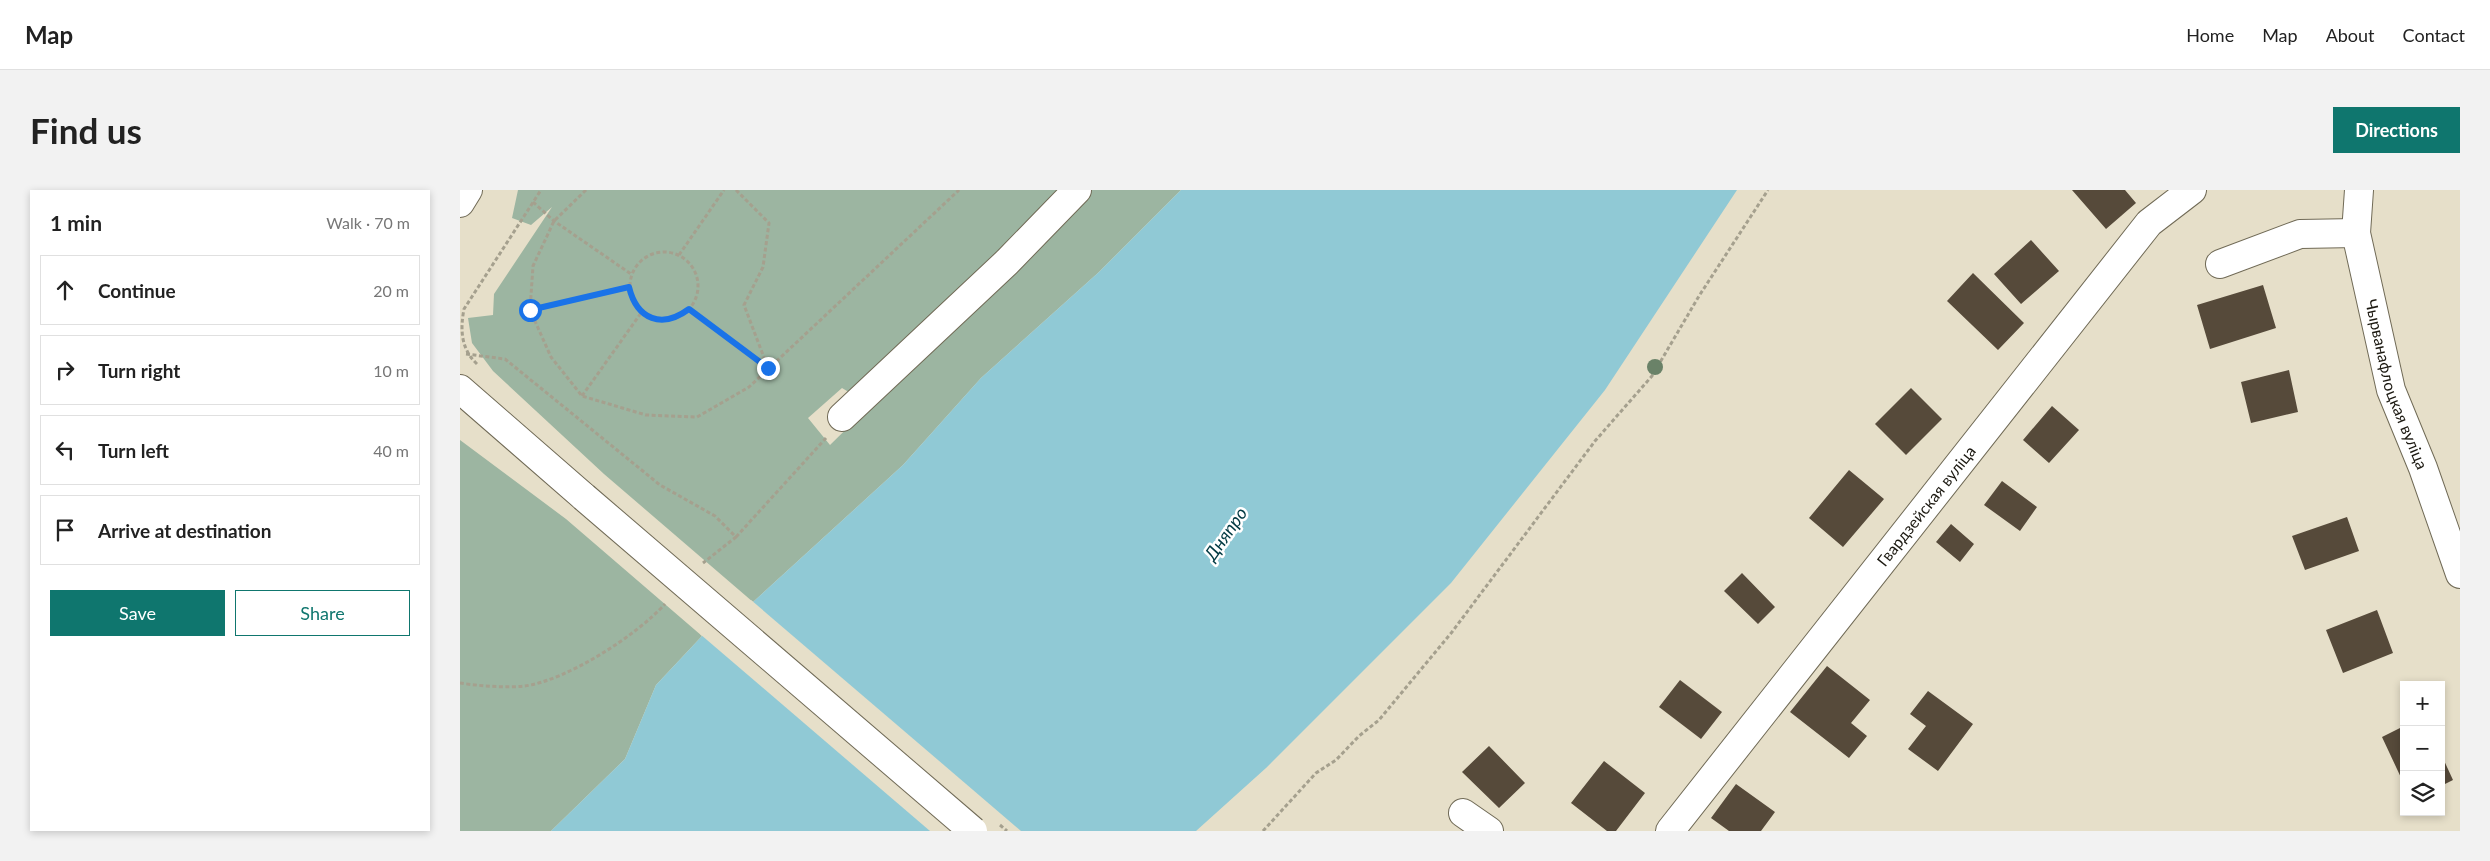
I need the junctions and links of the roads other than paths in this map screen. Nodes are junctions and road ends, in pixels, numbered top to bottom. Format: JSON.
{"nodes":[{"id":1,"x":468,"y":190,"type":"edge"},
{"id":2,"x":1078,"y":190,"type":"edge"},
{"id":3,"x":2192,"y":190,"type":"edge"},
{"id":4,"x":2359,"y":190,"type":"edge"},
{"id":5,"x":460,"y":203,"type":"edge"},
{"id":6,"x":2356,"y":233,"type":"junction"},
{"id":7,"x":2220,"y":264,"type":"dead end"},
{"id":8,"x":460,"y":389,"type":"edge"},
{"id":9,"x":842,"y":417,"type":"road end"},
{"id":10,"x":2460,"y":574,"type":"edge"},
{"id":11,"x":1463,"y":813,"type":"dead end"},
{"id":12,"x":973,"y":831,"type":"edge"},
{"id":13,"x":1488,"y":831,"type":"edge"},
{"id":14,"x":1670,"y":831,"type":"edge"}],
"edges":[{"from":1,"to":5,"type":"street"},
{"from":2,"to":9,"type":"street"},
{"from":3,"to":14,"type":"street","name":"Гвардзейская вуліца"},
{"from":4,"to":6,"type":"street","name":"Чырванафлоцкая вуліца"},
{"from":6,"to":7,"type":"street"},
{"from":6,"to":10,"type":"street","name":"Чырванафлоцкая вуліца"},
{"from":8,"to":12,"type":"street","bridge":true},
{"from":11,"to":13,"type":"street"}]}
